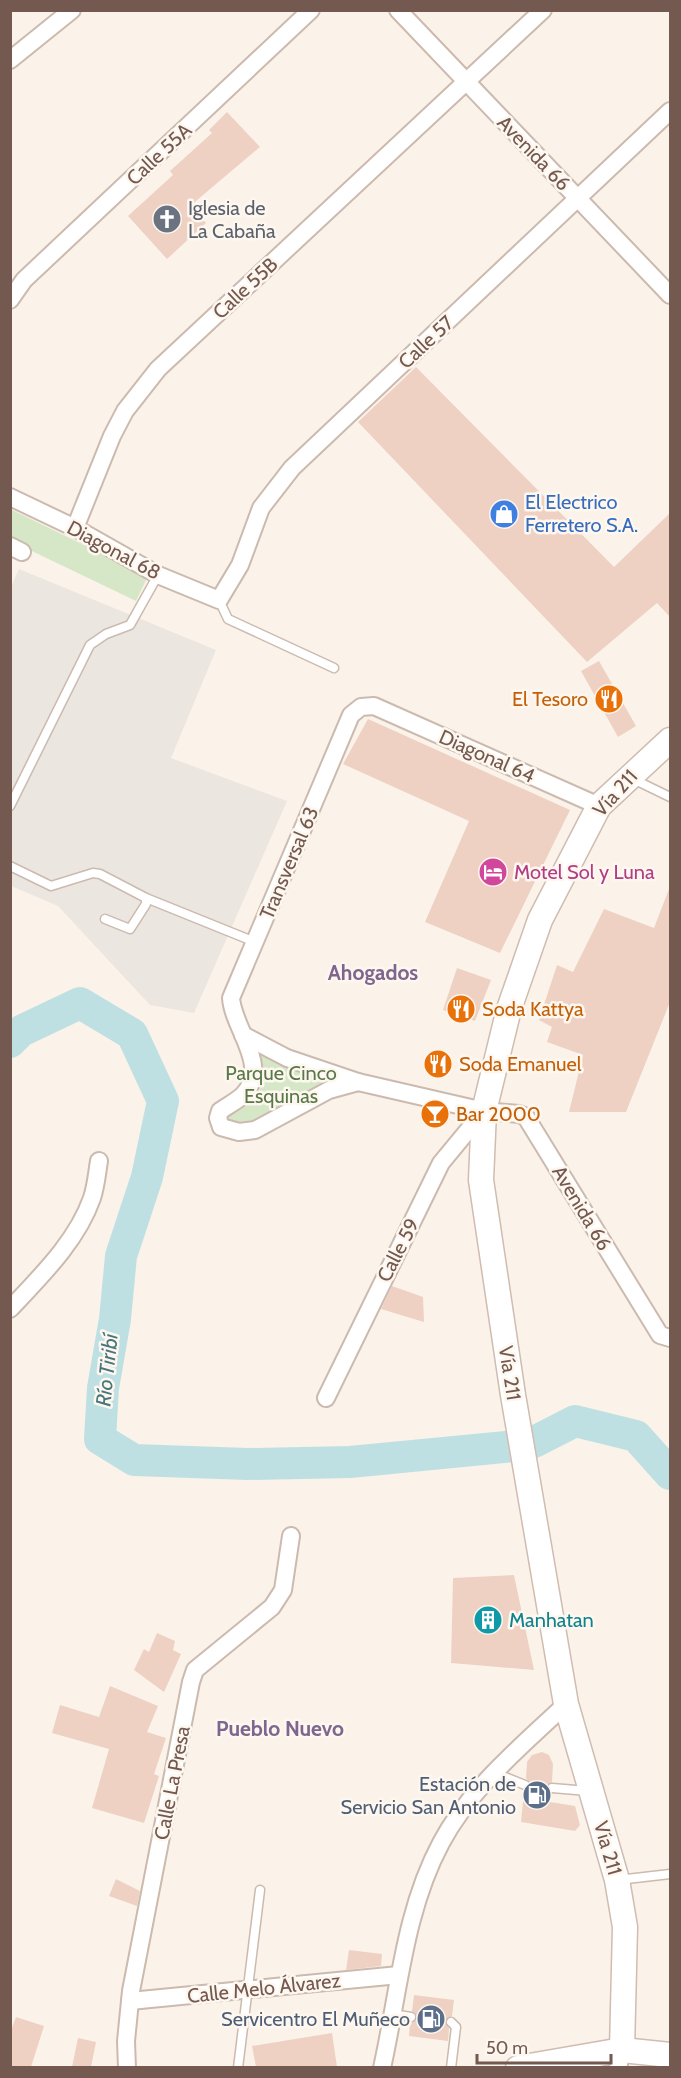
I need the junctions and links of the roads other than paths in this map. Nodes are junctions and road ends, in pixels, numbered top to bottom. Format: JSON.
{"nodes":[{"id":1,"x":72,"y":10,"type":"edge"},
{"id":2,"x":311,"y":10,"type":"edge"},
{"id":3,"x":398,"y":10,"type":"edge"},
{"id":4,"x":543,"y":10,"type":"edge"},
{"id":5,"x":10,"y":60,"type":"edge"},
{"id":6,"x":466,"y":83,"type":"junction"},
{"id":7,"x":670,"y":111,"type":"edge"},
{"id":8,"x":577,"y":199,"type":"junction"},
{"id":9,"x":670,"y":295,"type":"edge"},
{"id":10,"x":10,"y":300,"type":"edge"},
{"id":11,"x":10,"y":497,"type":"edge"},
{"id":12,"x":75,"y":528,"type":"junction"},
{"id":13,"x":158,"y":575,"type":"junction"},
{"id":14,"x":219,"y":600,"type":"junction"},
{"id":15,"x":334,"y":668,"type":"dead end"},
{"id":16,"x":374,"y":706,"type":"joint"},
{"id":17,"x":670,"y":740,"type":"edge"},
{"id":18,"x":628,"y":777,"type":"junction"},
{"id":19,"x":670,"y":797,"type":"edge"},
{"id":20,"x":10,"y":806,"type":"edge"},
{"id":21,"x":599,"y":806,"type":"junction"},
{"id":22,"x":10,"y":866,"type":"edge"},
{"id":23,"x":146,"y":898,"type":"junction"},
{"id":24,"x":105,"y":919,"type":"dead end"},
{"id":25,"x":255,"y":942,"type":"junction"},
{"id":26,"x":243,"y":1035,"type":"junction"},
{"id":27,"x":358,"y":1082,"type":"junction"},
{"id":28,"x":484,"y":1111,"type":"junction"},
{"id":29,"x":99,"y":1161,"type":"dead end"},
{"id":30,"x":10,"y":1309,"type":"edge"},
{"id":31,"x":665,"y":1337,"type":"edge"},
{"id":32,"x":326,"y":1398,"type":"dead end"},
{"id":33,"x":291,"y":1536,"type":"dead end"},
{"id":34,"x":566,"y":1704,"type":"junction"},
{"id":35,"x":495,"y":1773,"type":"junction"},
{"id":36,"x":525,"y":1785,"type":"dead end"},
{"id":37,"x":552,"y":1788,"type":"dead end"},
{"id":38,"x":591,"y":1791,"type":"junction"},
{"id":39,"x":670,"y":1874,"type":"edge"},
{"id":40,"x":617,"y":1880,"type":"junction"},
{"id":41,"x":260,"y":1890,"type":"dead end"},
{"id":42,"x":399,"y":1975,"type":"junction"},
{"id":43,"x":247,"y":1991,"type":"junction"},
{"id":44,"x":130,"y":2001,"type":"junction"},
{"id":45,"x":393,"y":2014,"type":"junction"},
{"id":46,"x":411,"y":2017,"type":"dead end"},
{"id":47,"x":451,"y":2022,"type":"dead end"},
{"id":48,"x":670,"y":2055,"type":"edge"},
{"id":49,"x":620,"y":2059,"type":"edge"},
{"id":50,"x":127,"y":2067,"type":"edge"},
{"id":51,"x":238,"y":2067,"type":"edge"},
{"id":52,"x":382,"y":2067,"type":"edge"},
{"id":53,"x":451,"y":2067,"type":"edge"},
{"id":54,"x":518,"y":2067,"type":"edge"}],
"edges":[{"from":1,"to":5,"type":"street"},
{"from":2,"to":10,"type":"street","name":"Calle 55A"},
{"from":3,"to":6,"type":"street","name":"Avenida 66"},
{"from":4,"to":6,"type":"street","name":"Calle 55B"},
{"from":6,"to":8,"type":"street","name":"Avenida 66"},
{"from":6,"to":12,"type":"street","name":"Calle 55B"},
{"from":7,"to":8,"type":"street","name":"Calle 57"},
{"from":8,"to":9,"type":"street","name":"Avenida 66"},
{"from":8,"to":14,"type":"street","name":"Calle 57"},
{"from":11,"to":12,"type":"street","name":"Diagonal 68"},
{"from":12,"to":13,"type":"street","name":"Diagonal 68"},
{"from":13,"to":14,"type":"street","name":"Diagonal 68"},
{"from":13,"to":20,"type":"lane"},
{"from":14,"to":15,"type":"lane"},
{"from":16,"to":21,"type":"street","name":"Diagonal 64"},
{"from":16,"to":25,"type":"street","name":"Transversal 63"},
{"from":17,"to":18,"type":"main road","name":"Vía 211"},
{"from":18,"to":19,"type":"lane"},
{"from":18,"to":21,"type":"main road","name":"Vía 211"},
{"from":21,"to":28,"type":"main road","name":"Vía 211"},
{"from":22,"to":23,"type":"lane"},
{"from":23,"to":24,"type":"lane"},
{"from":23,"to":25,"type":"lane"},
{"from":25,"to":26,"type":"street","name":"Transversal 63"},
{"from":26,"to":27,"type":"street","name":"Avenida 66"},
{"from":26,"to":27,"type":"street","name":"Transversal 63"},
{"from":27,"to":28,"type":"street","name":"Avenida 66"},
{"from":28,"to":31,"type":"street","name":"Avenida 66"},
{"from":28,"to":32,"type":"street","name":"Calle 59"},
{"from":28,"to":34,"type":"main road","name":"Vía 211"},
{"from":29,"to":30,"type":"street"},
{"from":33,"to":44,"type":"street","name":"Calle La Presa"},
{"from":34,"to":35,"type":"street"},
{"from":34,"to":38,"type":"main road","name":"Vía 211"},
{"from":35,"to":36,"type":"lane"},
{"from":35,"to":42,"type":"street"},
{"from":37,"to":38,"type":"lane"},
{"from":38,"to":40,"type":"main road","name":"Vía 211"},
{"from":39,"to":40,"type":"lane"},
{"from":40,"to":49,"type":"main road","name":"Vía 211"},
{"from":41,"to":43,"type":"lane"},
{"from":42,"to":43,"type":"street","name":"Calle Melo Álvarez"},
{"from":42,"to":45,"type":"street"},
{"from":43,"to":44,"type":"street","name":"Calle Melo Álvarez"},
{"from":43,"to":51,"type":"lane"},
{"from":44,"to":50,"type":"street","name":"Calle La Presa"},
{"from":45,"to":46,"type":"lane"},
{"from":45,"to":52,"type":"street"},
{"from":47,"to":53,"type":"lane"},
{"from":48,"to":49,"type":"main road"},
{"from":49,"to":54,"type":"main road"}]}
